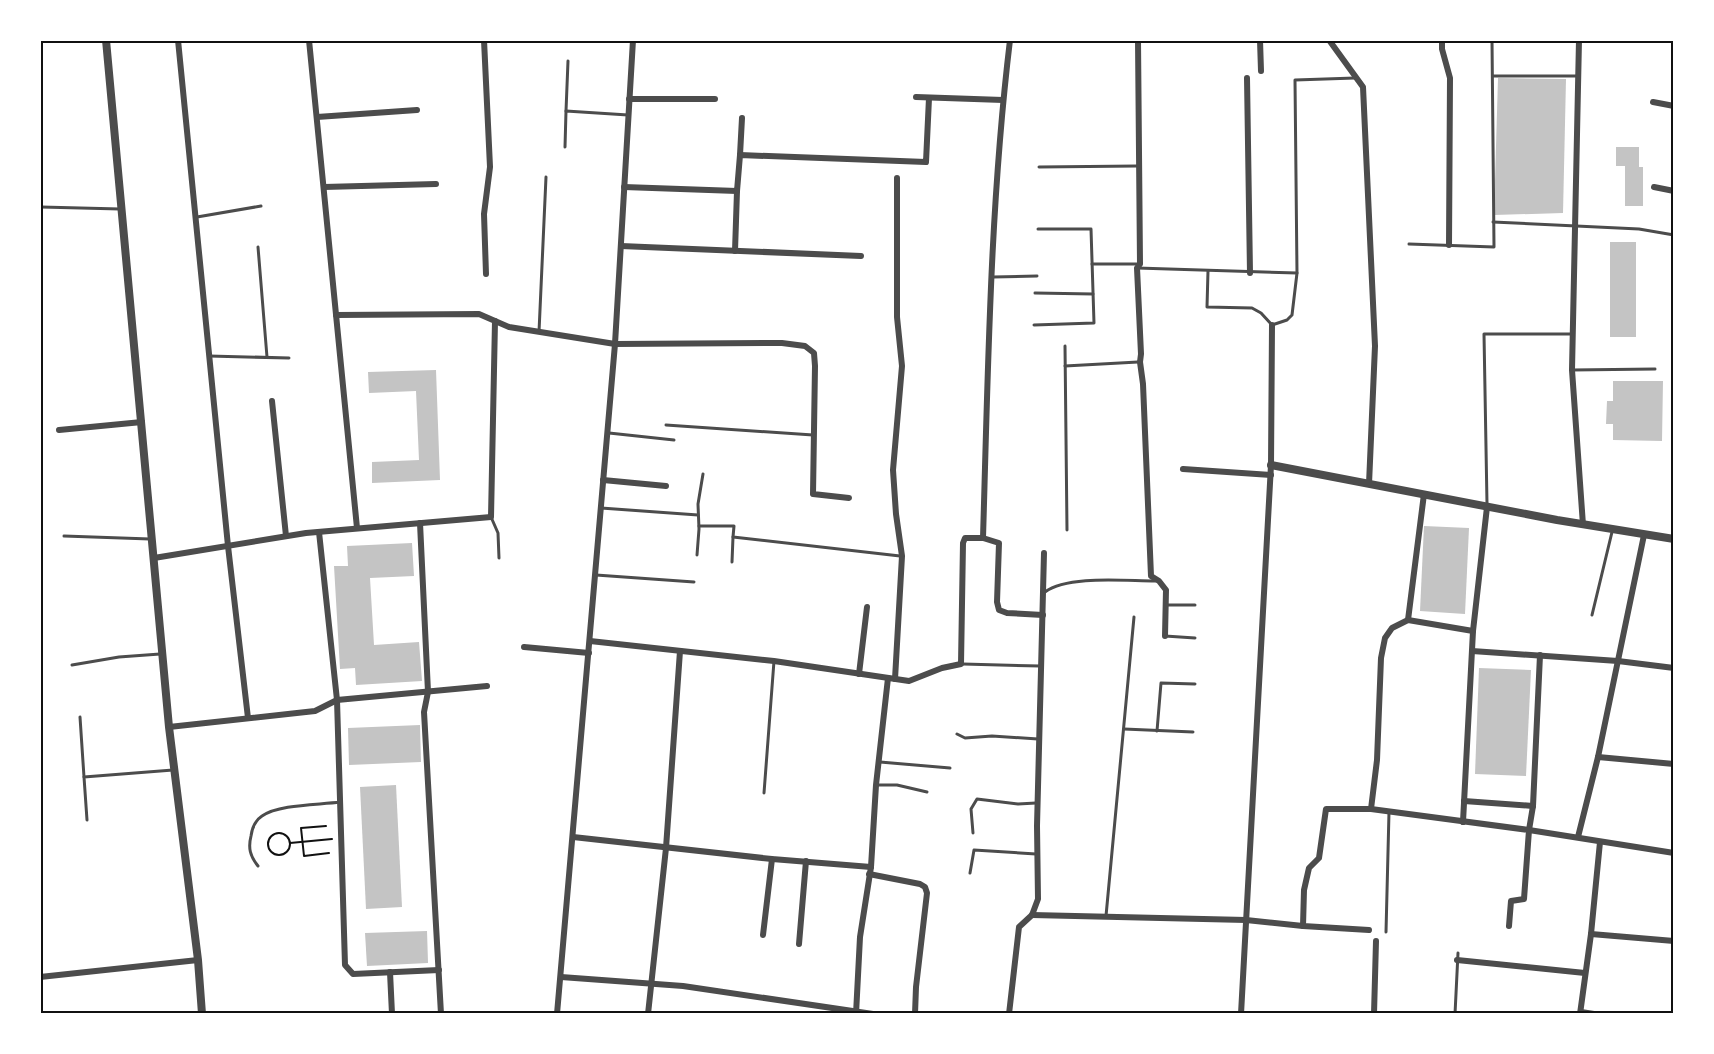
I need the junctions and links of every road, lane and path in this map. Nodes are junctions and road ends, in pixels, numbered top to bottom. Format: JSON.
{"nodes":[{"id":1,"x":106,"y":40,"type":"edge"},
{"id":2,"x":178,"y":40,"type":"edge"},
{"id":3,"x":309,"y":40,"type":"edge"},
{"id":4,"x":484,"y":40,"type":"edge"},
{"id":5,"x":633,"y":40,"type":"edge"},
{"id":6,"x":1010,"y":40,"type":"edge"},
{"id":7,"x":1138,"y":40,"type":"edge"},
{"id":8,"x":1260,"y":40,"type":"edge"},
{"id":9,"x":1329,"y":40,"type":"edge"},
{"id":10,"x":1442,"y":40,"type":"edge"},
{"id":11,"x":1492,"y":40,"type":"edge"},
{"id":12,"x":1579,"y":40,"type":"edge"},
{"id":13,"x":568,"y":61,"type":"dead end"},
{"id":14,"x":1261,"y":71,"type":"dead end"},
{"id":15,"x":1492,"y":76,"type":"junction"},
{"id":16,"x":1578,"y":76,"type":"junction"},
{"id":17,"x":1247,"y":78,"type":"dead end"},
{"id":18,"x":1355,"y":78,"type":"junction"},
{"id":19,"x":916,"y":98,"type":"dead end"},
{"id":20,"x":929,"y":98,"type":"junction"},
{"id":21,"x":629,"y":99,"type":"junction"},
{"id":22,"x":715,"y":99,"type":"dead end"},
{"id":23,"x":1003,"y":100,"type":"junction"},
{"id":24,"x":1653,"y":102,"type":"dead end"},
{"id":25,"x":1674,"y":106,"type":"edge"},
{"id":26,"x":417,"y":110,"type":"dead end"},
{"id":27,"x":566,"y":111,"type":"junction"},
{"id":28,"x":628,"y":115,"type":"junction"},
{"id":29,"x":317,"y":117,"type":"junction"},
{"id":30,"x":742,"y":118,"type":"dead end"},
{"id":31,"x":565,"y":147,"type":"dead end"},
{"id":32,"x":740,"y":155,"type":"junction"},
{"id":33,"x":1139,"y":166,"type":"junction"},
{"id":34,"x":1039,"y":167,"type":"dead end"},
{"id":35,"x":546,"y":177,"type":"dead end"},
{"id":36,"x":897,"y":178,"type":"dead end"},
{"id":37,"x":436,"y":184,"type":"dead end"},
{"id":38,"x":324,"y":187,"type":"junction"},
{"id":39,"x":624,"y":188,"type":"junction"},
{"id":40,"x":1654,"y":188,"type":"dead end"},
{"id":41,"x":737,"y":191,"type":"junction"},
{"id":42,"x":1674,"y":191,"type":"edge"},
{"id":43,"x":261,"y":206,"type":"dead end"},
{"id":44,"x":41,"y":207,"type":"edge"},
{"id":45,"x":122,"y":209,"type":"junction"},
{"id":46,"x":195,"y":218,"type":"junction"},
{"id":47,"x":1492,"y":222,"type":"junction"},
{"id":48,"x":1575,"y":225,"type":"junction"},
{"id":49,"x":1038,"y":229,"type":"dead end"},
{"id":50,"x":1674,"y":235,"type":"edge"},
{"id":51,"x":1409,"y":244,"type":"dead end"},
{"id":52,"x":1449,"y":245,"type":"junction"},
{"id":53,"x":621,"y":246,"type":"junction"},
{"id":54,"x":258,"y":247,"type":"dead end"},
{"id":55,"x":735,"y":251,"type":"junction"},
{"id":56,"x":861,"y":256,"type":"dead end"},
{"id":57,"x":1092,"y":264,"type":"junction"},
{"id":58,"x":1139,"y":266,"type":"junction"},
{"id":59,"x":1208,"y":271,"type":"junction"},
{"id":60,"x":1250,"y":273,"type":"junction"},
{"id":61,"x":1297,"y":273,"type":"junction"},
{"id":62,"x":486,"y":274,"type":"dead end"},
{"id":63,"x":1037,"y":276,"type":"dead end"},
{"id":64,"x":991,"y":277,"type":"junction"},
{"id":65,"x":1035,"y":293,"type":"dead end"},
{"id":66,"x":1093,"y":294,"type":"junction"},
{"id":67,"x":336,"y":315,"type":"junction"},
{"id":68,"x":495,"y":321,"type":"junction"},
{"id":69,"x":1034,"y":325,"type":"dead end"},
{"id":70,"x":1272,"y":325,"type":"junction"},
{"id":71,"x":539,"y":332,"type":"junction"},
{"id":72,"x":1573,"y":334,"type":"junction"},
{"id":73,"x":615,"y":344,"type":"junction"},
{"id":74,"x":1065,"y":346,"type":"dead end"},
{"id":75,"x":209,"y":356,"type":"junction"},
{"id":76,"x":267,"y":357,"type":"junction"},
{"id":77,"x":289,"y":358,"type":"dead end"},
{"id":78,"x":1140,"y":362,"type":"junction"},
{"id":79,"x":1065,"y":366,"type":"junction"},
{"id":80,"x":1655,"y":369,"type":"dead end"},
{"id":81,"x":1572,"y":370,"type":"junction"},
{"id":82,"x":272,"y":401,"type":"dead end"},
{"id":83,"x":141,"y":422,"type":"junction"},
{"id":84,"x":666,"y":425,"type":"dead end"},
{"id":85,"x":59,"y":430,"type":"dead end"},
{"id":86,"x":607,"y":433,"type":"junction"},
{"id":87,"x":813,"y":435,"type":"junction"},
{"id":88,"x":674,"y":440,"type":"dead end"},
{"id":89,"x":1271,"y":465,"type":"junction"},
{"id":90,"x":1183,"y":469,"type":"dead end"},
{"id":91,"x":703,"y":474,"type":"dead end"},
{"id":92,"x":1271,"y":475,"type":"junction"},
{"id":93,"x":603,"y":480,"type":"junction"},
{"id":94,"x":1369,"y":483,"type":"junction"},
{"id":95,"x":666,"y":486,"type":"dead end"},
{"id":96,"x":1424,"y":494,"type":"junction"},
{"id":97,"x":849,"y":498,"type":"dead end"},
{"id":98,"x":1487,"y":507,"type":"junction"},
{"id":99,"x":601,"y":508,"type":"junction"},
{"id":100,"x":698,"y":515,"type":"junction"},
{"id":101,"x":491,"y":517,"type":"junction"},
{"id":102,"x":420,"y":523,"type":"junction"},
{"id":103,"x":1583,"y":525,"type":"junction"},
{"id":104,"x":699,"y":526,"type":"junction"},
{"id":105,"x":357,"y":528,"type":"junction"},
{"id":106,"x":1067,"y":530,"type":"dead end"},
{"id":107,"x":1612,"y":530,"type":"junction"},
{"id":108,"x":319,"y":532,"type":"junction"},
{"id":109,"x":1644,"y":535,"type":"junction"},
{"id":110,"x":64,"y":536,"type":"dead end"},
{"id":111,"x":286,"y":536,"type":"junction"},
{"id":112,"x":733,"y":537,"type":"junction"},
{"id":113,"x":983,"y":538,"type":"junction"},
{"id":114,"x":152,"y":539,"type":"junction"},
{"id":115,"x":1674,"y":539,"type":"edge"},
{"id":116,"x":228,"y":546,"type":"junction"},
{"id":117,"x":1044,"y":553,"type":"dead end"},
{"id":118,"x":697,"y":555,"type":"dead end"},
{"id":119,"x":902,"y":556,"type":"junction"},
{"id":120,"x":154,"y":558,"type":"junction"},
{"id":121,"x":499,"y":558,"type":"dead end"},
{"id":122,"x":732,"y":562,"type":"dead end"},
{"id":123,"x":596,"y":575,"type":"junction"},
{"id":124,"x":1159,"y":581,"type":"junction"},
{"id":125,"x":694,"y":582,"type":"dead end"},
{"id":126,"x":1043,"y":594,"type":"junction"},
{"id":127,"x":1167,"y":605,"type":"junction"},
{"id":128,"x":1195,"y":605,"type":"dead end"},
{"id":129,"x":867,"y":607,"type":"dead end"},
{"id":130,"x":1043,"y":615,"type":"junction"},
{"id":131,"x":1592,"y":615,"type":"dead end"},
{"id":132,"x":1134,"y":617,"type":"dead end"},
{"id":133,"x":1408,"y":621,"type":"junction"},
{"id":134,"x":1473,"y":631,"type":"junction"},
{"id":135,"x":1165,"y":636,"type":"joint"},
{"id":136,"x":1195,"y":638,"type":"dead end"},
{"id":137,"x":590,"y":641,"type":"junction"},
{"id":138,"x":524,"y":647,"type":"dead end"},
{"id":139,"x":680,"y":651,"type":"junction"},
{"id":140,"x":1472,"y":651,"type":"junction"},
{"id":141,"x":589,"y":653,"type":"junction"},
{"id":142,"x":163,"y":654,"type":"junction"},
{"id":143,"x":1540,"y":655,"type":"junction"},
{"id":144,"x":1618,"y":661,"type":"junction"},
{"id":145,"x":774,"y":662,"type":"junction"},
{"id":146,"x":961,"y":664,"type":"junction"},
{"id":147,"x":72,"y":665,"type":"dead end"},
{"id":148,"x":1041,"y":666,"type":"junction"},
{"id":149,"x":1674,"y":668,"type":"edge"},
{"id":150,"x":859,"y":674,"type":"junction"},
{"id":151,"x":891,"y":678,"type":"junction"},
{"id":152,"x":1195,"y":684,"type":"dead end"},
{"id":153,"x":487,"y":686,"type":"dead end"},
{"id":154,"x":428,"y":692,"type":"junction"},
{"id":155,"x":337,"y":700,"type":"junction"},
{"id":156,"x":80,"y":717,"type":"dead end"},
{"id":157,"x":248,"y":718,"type":"junction"},
{"id":158,"x":170,"y":727,"type":"junction"},
{"id":159,"x":1124,"y":729,"type":"junction"},
{"id":160,"x":1158,"y":730,"type":"junction"},
{"id":161,"x":1193,"y":732,"type":"dead end"},
{"id":162,"x":957,"y":734,"type":"dead end"},
{"id":163,"x":1040,"y":740,"type":"junction"},
{"id":164,"x":1598,"y":758,"type":"junction"},
{"id":165,"x":879,"y":761,"type":"junction"},
{"id":166,"x":1674,"y":764,"type":"edge"},
{"id":167,"x":950,"y":768,"type":"dead end"},
{"id":168,"x":175,"y":770,"type":"junction"},
{"id":169,"x":84,"y":777,"type":"junction"},
{"id":170,"x":876,"y":784,"type":"junction"},
{"id":171,"x":927,"y":792,"type":"dead end"},
{"id":172,"x":764,"y":793,"type":"dead end"},
{"id":173,"x":1464,"y":801,"type":"junction"},
{"id":174,"x":340,"y":802,"type":"junction"},
{"id":175,"x":1038,"y":803,"type":"junction"},
{"id":176,"x":1533,"y":806,"type":"junction"},
{"id":177,"x":1371,"y":809,"type":"junction"},
{"id":178,"x":1389,"y":812,"type":"junction"},
{"id":179,"x":87,"y":820,"type":"dead end"},
{"id":180,"x":1463,"y":822,"type":"junction"},
{"id":181,"x":326,"y":826,"type":"dead end"},
{"id":182,"x":1529,"y":830,"type":"junction"},
{"id":183,"x":973,"y":833,"type":"dead end"},
{"id":184,"x":573,"y":837,"type":"junction"},
{"id":185,"x":1578,"y":837,"type":"junction"},
{"id":186,"x":341,"y":838,"type":"junction"},
{"id":187,"x":303,"y":842,"type":"junction"},
{"id":188,"x":1600,"y":842,"type":"junction"},
{"id":189,"x":290,"y":843,"type":"junction"},
{"id":190,"x":666,"y":848,"type":"junction"},
{"id":191,"x":329,"y":853,"type":"dead end"},
{"id":192,"x":1674,"y":853,"type":"edge"},
{"id":193,"x":1037,"y":854,"type":"junction"},
{"id":194,"x":771,"y":859,"type":"junction"},
{"id":195,"x":806,"y":861,"type":"junction"},
{"id":196,"x":258,"y":866,"type":"dead end"},
{"id":197,"x":871,"y":867,"type":"junction"},
{"id":198,"x":970,"y":873,"type":"dead end"},
{"id":199,"x":869,"y":874,"type":"junction"},
{"id":200,"x":1032,"y":915,"type":"junction"},
{"id":201,"x":1106,"y":916,"type":"junction"},
{"id":202,"x":1246,"y":920,"type":"junction"},
{"id":203,"x":1303,"y":926,"type":"junction"},
{"id":204,"x":1509,"y":926,"type":"dead end"},
{"id":205,"x":1369,"y":930,"type":"joint"},
{"id":206,"x":1386,"y":932,"type":"dead end"},
{"id":207,"x":763,"y":934,"type":"dead end"},
{"id":208,"x":1591,"y":934,"type":"junction"},
{"id":209,"x":1377,"y":941,"type":"joint"},
{"id":210,"x":1674,"y":941,"type":"edge"},
{"id":211,"x":799,"y":944,"type":"dead end"},
{"id":212,"x":1458,"y":952,"type":"dead end"},
{"id":213,"x":198,"y":960,"type":"junction"},
{"id":214,"x":1457,"y":960,"type":"junction"},
{"id":215,"x":439,"y":970,"type":"junction"},
{"id":216,"x":390,"y":972,"type":"junction"},
{"id":217,"x":1585,"y":974,"type":"junction"},
{"id":218,"x":40,"y":977,"type":"edge"},
{"id":219,"x":561,"y":977,"type":"junction"},
{"id":220,"x":650,"y":985,"type":"junction"},
{"id":221,"x":856,"y":1012,"type":"edge"},
{"id":222,"x":1581,"y":1013,"type":"edge"},
{"id":223,"x":202,"y":1014,"type":"edge"},
{"id":224,"x":392,"y":1014,"type":"edge"},
{"id":225,"x":441,"y":1014,"type":"edge"},
{"id":226,"x":557,"y":1014,"type":"edge"},
{"id":227,"x":648,"y":1014,"type":"edge"},
{"id":228,"x":873,"y":1014,"type":"edge"},
{"id":229,"x":915,"y":1014,"type":"edge"},
{"id":230,"x":1009,"y":1014,"type":"edge"},
{"id":231,"x":1241,"y":1014,"type":"edge"},
{"id":232,"x":1374,"y":1014,"type":"edge"},
{"id":233,"x":1455,"y":1014,"type":"edge"},
{"id":234,"x":1594,"y":1014,"type":"edge"}],
"edges":[{"from":1,"to":45,"type":"street"},
{"from":2,"to":46,"type":"street"},
{"from":3,"to":29,"type":"street"},
{"from":4,"to":62,"type":"street"},
{"from":5,"to":21,"type":"street"},
{"from":6,"to":23,"type":"street"},
{"from":7,"to":33,"type":"street"},
{"from":8,"to":14,"type":"street"},
{"from":9,"to":18,"type":"street"},
{"from":10,"to":52,"type":"street"},
{"from":11,"to":15,"type":"lane"},
{"from":12,"to":16,"type":"street"},
{"from":13,"to":27,"type":"lane"},
{"from":15,"to":16,"type":"lane"},
{"from":15,"to":47,"type":"lane"},
{"from":16,"to":48,"type":"street"},
{"from":17,"to":60,"type":"street"},
{"from":18,"to":61,"type":"lane"},
{"from":18,"to":94,"type":"street"},
{"from":19,"to":20,"type":"street"},
{"from":20,"to":23,"type":"street"},
{"from":20,"to":32,"type":"street"},
{"from":21,"to":22,"type":"street"},
{"from":21,"to":28,"type":"street"},
{"from":23,"to":64,"type":"street"},
{"from":24,"to":25,"type":"street"},
{"from":26,"to":29,"type":"street"},
{"from":27,"to":28,"type":"lane"},
{"from":27,"to":31,"type":"lane"},
{"from":28,"to":39,"type":"street"},
{"from":29,"to":38,"type":"street"},
{"from":30,"to":32,"type":"street"},
{"from":32,"to":41,"type":"street"},
{"from":33,"to":34,"type":"lane"},
{"from":33,"to":58,"type":"street"},
{"from":35,"to":71,"type":"lane"},
{"from":36,"to":119,"type":"street"},
{"from":37,"to":38,"type":"street"},
{"from":38,"to":67,"type":"street"},
{"from":39,"to":41,"type":"street"},
{"from":39,"to":53,"type":"street"},
{"from":40,"to":42,"type":"street"},
{"from":41,"to":55,"type":"street"},
{"from":43,"to":46,"type":"lane"},
{"from":44,"to":45,"type":"lane"},
{"from":45,"to":83,"type":"street"},
{"from":46,"to":75,"type":"street"},
{"from":47,"to":48,"type":"lane"},
{"from":47,"to":52,"type":"lane"},
{"from":48,"to":50,"type":"lane"},
{"from":48,"to":72,"type":"street"},
{"from":49,"to":57,"type":"lane"},
{"from":51,"to":52,"type":"lane"},
{"from":53,"to":55,"type":"street"},
{"from":53,"to":73,"type":"street"},
{"from":54,"to":76,"type":"lane"},
{"from":55,"to":56,"type":"street"},
{"from":57,"to":58,"type":"lane"},
{"from":57,"to":66,"type":"lane"},
{"from":58,"to":59,"type":"lane"},
{"from":58,"to":78,"type":"street"},
{"from":59,"to":60,"type":"lane"},
{"from":59,"to":70,"type":"lane"},
{"from":60,"to":61,"type":"lane"},
{"from":61,"to":70,"type":"lane"},
{"from":63,"to":64,"type":"lane"},
{"from":64,"to":113,"type":"street"},
{"from":65,"to":66,"type":"lane"},
{"from":66,"to":69,"type":"lane"},
{"from":67,"to":68,"type":"street"},
{"from":67,"to":105,"type":"street"},
{"from":68,"to":71,"type":"street"},
{"from":68,"to":101,"type":"street"},
{"from":70,"to":89,"type":"street"},
{"from":71,"to":73,"type":"street"},
{"from":72,"to":81,"type":"street"},
{"from":72,"to":98,"type":"lane"},
{"from":73,"to":86,"type":"street"},
{"from":73,"to":87,"type":"street"},
{"from":74,"to":79,"type":"lane"},
{"from":75,"to":76,"type":"lane"},
{"from":75,"to":116,"type":"street"},
{"from":76,"to":77,"type":"lane"},
{"from":78,"to":79,"type":"lane"},
{"from":78,"to":124,"type":"street"},
{"from":79,"to":106,"type":"lane"},
{"from":80,"to":81,"type":"lane"},
{"from":81,"to":103,"type":"street"},
{"from":82,"to":111,"type":"street"},
{"from":83,"to":85,"type":"street"},
{"from":83,"to":114,"type":"street"},
{"from":84,"to":87,"type":"lane"},
{"from":86,"to":88,"type":"lane"},
{"from":86,"to":93,"type":"street"},
{"from":87,"to":97,"type":"street"},
{"from":89,"to":92,"type":"street"},
{"from":89,"to":94,"type":"street"},
{"from":90,"to":92,"type":"street"},
{"from":91,"to":100,"type":"lane"},
{"from":92,"to":202,"type":"street"},
{"from":93,"to":95,"type":"street"},
{"from":93,"to":99,"type":"street"},
{"from":94,"to":96,"type":"street"},
{"from":96,"to":98,"type":"street"},
{"from":96,"to":133,"type":"street"},
{"from":98,"to":103,"type":"street"},
{"from":98,"to":134,"type":"street"},
{"from":99,"to":100,"type":"lane"},
{"from":99,"to":123,"type":"street"},
{"from":100,"to":104,"type":"lane"},
{"from":101,"to":102,"type":"street"},
{"from":101,"to":121,"type":"lane"},
{"from":102,"to":105,"type":"street"},
{"from":102,"to":154,"type":"street"},
{"from":103,"to":107,"type":"street"},
{"from":104,"to":112,"type":"lane"},
{"from":104,"to":118,"type":"lane"},
{"from":105,"to":108,"type":"street"},
{"from":107,"to":109,"type":"street"},
{"from":107,"to":131,"type":"lane"},
{"from":108,"to":111,"type":"street"},
{"from":108,"to":155,"type":"street"},
{"from":109,"to":115,"type":"street"},
{"from":109,"to":144,"type":"street"},
{"from":110,"to":114,"type":"lane"},
{"from":111,"to":116,"type":"street"},
{"from":112,"to":119,"type":"lane"},
{"from":112,"to":122,"type":"lane"},
{"from":113,"to":130,"type":"street"},
{"from":113,"to":146,"type":"street"},
{"from":114,"to":120,"type":"street"},
{"from":116,"to":120,"type":"street"},
{"from":116,"to":157,"type":"street"},
{"from":117,"to":126,"type":"street"},
{"from":119,"to":151,"type":"street"},
{"from":120,"to":142,"type":"street"},
{"from":123,"to":125,"type":"lane"},
{"from":123,"to":137,"type":"street"},
{"from":124,"to":126,"type":"lane"},
{"from":124,"to":127,"type":"street"},
{"from":126,"to":130,"type":"street"},
{"from":127,"to":128,"type":"lane"},
{"from":127,"to":135,"type":"street"},
{"from":129,"to":150,"type":"street"},
{"from":130,"to":148,"type":"street"},
{"from":132,"to":159,"type":"lane"},
{"from":133,"to":134,"type":"street"},
{"from":133,"to":177,"type":"street"},
{"from":134,"to":140,"type":"street"},
{"from":135,"to":136,"type":"lane"},
{"from":137,"to":139,"type":"street"},
{"from":137,"to":141,"type":"street"},
{"from":138,"to":141,"type":"street"},
{"from":139,"to":145,"type":"street"},
{"from":139,"to":190,"type":"street"},
{"from":140,"to":143,"type":"street"},
{"from":140,"to":173,"type":"street"},
{"from":141,"to":184,"type":"street"},
{"from":142,"to":147,"type":"lane"},
{"from":142,"to":158,"type":"street"},
{"from":143,"to":144,"type":"street"},
{"from":143,"to":176,"type":"street"},
{"from":144,"to":149,"type":"street"},
{"from":144,"to":164,"type":"street"},
{"from":145,"to":150,"type":"street"},
{"from":145,"to":172,"type":"lane"},
{"from":146,"to":148,"type":"lane"},
{"from":146,"to":151,"type":"street"},
{"from":148,"to":163,"type":"street"},
{"from":150,"to":151,"type":"street"},
{"from":151,"to":165,"type":"street"},
{"from":152,"to":160,"type":"lane"},
{"from":153,"to":154,"type":"street"},
{"from":154,"to":155,"type":"street"},
{"from":154,"to":215,"type":"street"},
{"from":155,"to":157,"type":"street"},
{"from":155,"to":174,"type":"street"},
{"from":156,"to":169,"type":"lane"},
{"from":157,"to":158,"type":"street"},
{"from":158,"to":168,"type":"street"},
{"from":159,"to":160,"type":"lane"},
{"from":159,"to":201,"type":"lane"},
{"from":160,"to":161,"type":"lane"},
{"from":162,"to":163,"type":"lane"},
{"from":163,"to":175,"type":"street"},
{"from":164,"to":166,"type":"street"},
{"from":164,"to":185,"type":"street"},
{"from":165,"to":167,"type":"lane"},
{"from":165,"to":170,"type":"street"},
{"from":168,"to":169,"type":"lane"},
{"from":168,"to":213,"type":"street"},
{"from":169,"to":179,"type":"lane"},
{"from":170,"to":171,"type":"lane"},
{"from":170,"to":197,"type":"street"},
{"from":173,"to":176,"type":"street"},
{"from":173,"to":180,"type":"street"},
{"from":174,"to":186,"type":"street"},
{"from":174,"to":196,"type":"lane"},
{"from":175,"to":183,"type":"lane"},
{"from":175,"to":193,"type":"street"},
{"from":176,"to":182,"type":"street"},
{"from":177,"to":178,"type":"street"},
{"from":177,"to":203,"type":"street"},
{"from":178,"to":180,"type":"street"},
{"from":178,"to":206,"type":"lane"},
{"from":180,"to":182,"type":"street"},
{"from":181,"to":187,"type":"path"},
{"from":182,"to":185,"type":"street"},
{"from":182,"to":204,"type":"street"},
{"from":184,"to":190,"type":"street"},
{"from":184,"to":219,"type":"street"},
{"from":185,"to":188,"type":"street"},
{"from":186,"to":187,"type":"path"},
{"from":186,"to":216,"type":"street"},
{"from":187,"to":189,"type":"path"},
{"from":187,"to":191,"type":"path"},
{"from":188,"to":192,"type":"street"},
{"from":188,"to":208,"type":"street"},
{"from":189,"to":189,"type":"path"},
{"from":190,"to":194,"type":"street"},
{"from":190,"to":220,"type":"street"},
{"from":193,"to":198,"type":"lane"},
{"from":193,"to":200,"type":"street"},
{"from":194,"to":195,"type":"street"},
{"from":194,"to":207,"type":"street"},
{"from":195,"to":197,"type":"street"},
{"from":195,"to":211,"type":"street"},
{"from":197,"to":199,"type":"street"},
{"from":199,"to":221,"type":"street"},
{"from":199,"to":229,"type":"street"},
{"from":200,"to":201,"type":"street"},
{"from":200,"to":230,"type":"street"},
{"from":201,"to":202,"type":"street"},
{"from":202,"to":203,"type":"street"},
{"from":202,"to":231,"type":"street"},
{"from":203,"to":205,"type":"street"},
{"from":205,"to":209,"type":"lane"},
{"from":208,"to":210,"type":"street"},
{"from":208,"to":217,"type":"street"},
{"from":209,"to":232,"type":"street"},
{"from":212,"to":214,"type":"lane"},
{"from":213,"to":218,"type":"street"},
{"from":213,"to":223,"type":"street"},
{"from":214,"to":217,"type":"street"},
{"from":214,"to":233,"type":"lane"},
{"from":215,"to":216,"type":"street"},
{"from":215,"to":225,"type":"street"},
{"from":216,"to":224,"type":"street"},
{"from":217,"to":222,"type":"street"},
{"from":219,"to":220,"type":"street"},
{"from":219,"to":226,"type":"street"},
{"from":220,"to":221,"type":"street"},
{"from":220,"to":227,"type":"street"},
{"from":221,"to":228,"type":"street"},
{"from":222,"to":234,"type":"street"}]}
